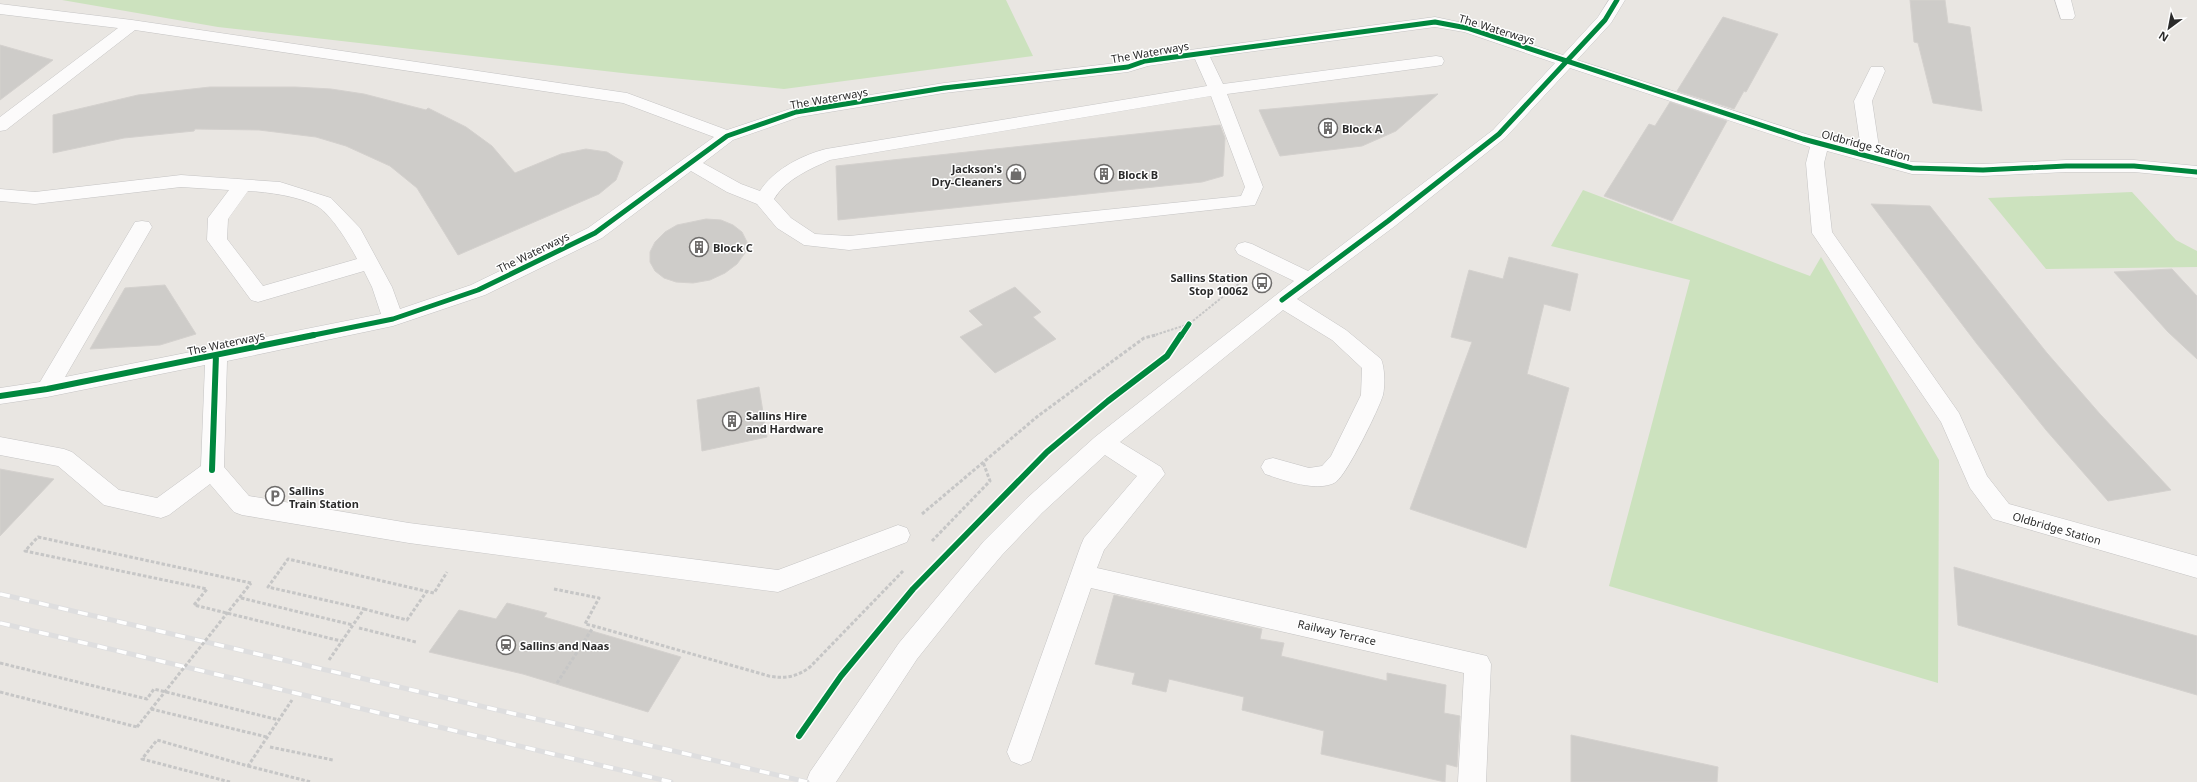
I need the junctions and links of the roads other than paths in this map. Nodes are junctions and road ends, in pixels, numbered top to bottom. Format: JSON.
{"nodes":[{"id":1,"x":1617,"y":0,"type":"edge"},
{"id":2,"x":2063,"y":0,"type":"edge"},
{"id":3,"x":0,"y":9,"type":"edge"},
{"id":4,"x":2067,"y":16,"type":"dead end"},
{"id":5,"x":132,"y":25,"type":"junction"},
{"id":6,"x":1200,"y":53,"type":"junction"},
{"id":7,"x":1436,"y":60,"type":"dead end"},
{"id":8,"x":1567,"y":61,"type":"junction"},
{"id":9,"x":1877,"y":71,"type":"dead end"},
{"id":10,"x":1216,"y":90,"type":"junction"},
{"id":11,"x":0,"y":126,"type":"edge"},
{"id":12,"x":727,"y":136,"type":"junction"},
{"id":13,"x":1820,"y":144,"type":"junction"},
{"id":14,"x":1871,"y":156,"type":"junction"},
{"id":15,"x":690,"y":163,"type":"junction"},
{"id":16,"x":2197,"y":172,"type":"edge"},
{"id":17,"x":243,"y":184,"type":"junction"},
{"id":18,"x":0,"y":194,"type":"edge"},
{"id":19,"x":764,"y":200,"type":"junction"},
{"id":20,"x":142,"y":227,"type":"dead end"},
{"id":21,"x":1245,"y":249,"type":"dead end"},
{"id":22,"x":369,"y":263,"type":"junction"},
{"id":23,"x":1308,"y":280,"type":"junction"},
{"id":24,"x":1282,"y":300,"type":"junction"},
{"id":25,"x":393,"y":319,"type":"junction"},
{"id":26,"x":216,"y":355,"type":"junction"},
{"id":27,"x":47,"y":389,"type":"junction"},
{"id":28,"x":0,"y":396,"type":"edge"},
{"id":29,"x":1103,"y":443,"type":"junction"},
{"id":30,"x":0,"y":446,"type":"edge"},
{"id":31,"x":1273,"y":467,"type":"dead end"},
{"id":32,"x":212,"y":470,"type":"junction"},
{"id":33,"x":898,"y":535,"type":"road end"},
{"id":34,"x":2197,"y":567,"type":"edge"},
{"id":35,"x":1082,"y":575,"type":"junction"},
{"id":36,"x":1021,"y":752,"type":"dead end"},
{"id":37,"x":820,"y":782,"type":"edge"},
{"id":38,"x":1472,"y":782,"type":"edge"}],
"edges":[{"from":1,"to":8,"type":"street"},
{"from":2,"to":4,"type":"street"},
{"from":3,"to":5,"type":"street"},
{"from":5,"to":11,"type":"street"},
{"from":5,"to":12,"type":"street"},
{"from":6,"to":8,"type":"street","name":"The Waterways"},
{"from":6,"to":10,"type":"street"},
{"from":6,"to":12,"type":"street","name":"The Waterways"},
{"from":7,"to":10,"type":"street"},
{"from":8,"to":13,"type":"street","name":"Oldbridge Station"},
{"from":8,"to":23,"type":"street"},
{"from":9,"to":14,"type":"street","name":"Oldbridge Station"},
{"from":10,"to":19,"type":"street"},
{"from":10,"to":19,"type":"street"},
{"from":12,"to":15,"type":"street","name":"The Waterways"},
{"from":13,"to":14,"type":"street","name":"Oldbridge Station"},
{"from":13,"to":34,"type":"street","name":"Oldbridge Station"},
{"from":14,"to":16,"type":"street","name":"Oldbridge Station"},
{"from":15,"to":19,"type":"street"},
{"from":15,"to":25,"type":"street","name":"The Waterways"},
{"from":17,"to":18,"type":"street"},
{"from":17,"to":22,"type":"street"},
{"from":17,"to":22,"type":"street"},
{"from":20,"to":27,"type":"street"},
{"from":21,"to":23,"type":"street"},
{"from":22,"to":25,"type":"street"},
{"from":23,"to":24,"type":"street"},
{"from":24,"to":29,"type":"street"},
{"from":24,"to":31,"type":"street"},
{"from":25,"to":26,"type":"street","name":"The Waterways"},
{"from":26,"to":27,"type":"street","name":"The Waterways"},
{"from":26,"to":32,"type":"street"},
{"from":27,"to":28,"type":"street","name":"The Waterways"},
{"from":29,"to":35,"type":"street"},
{"from":29,"to":37,"type":"street"},
{"from":30,"to":32,"type":"street"},
{"from":32,"to":33,"type":"street"},
{"from":35,"to":36,"type":"street"},
{"from":35,"to":38,"type":"street","name":"Railway Terrace"}]}
